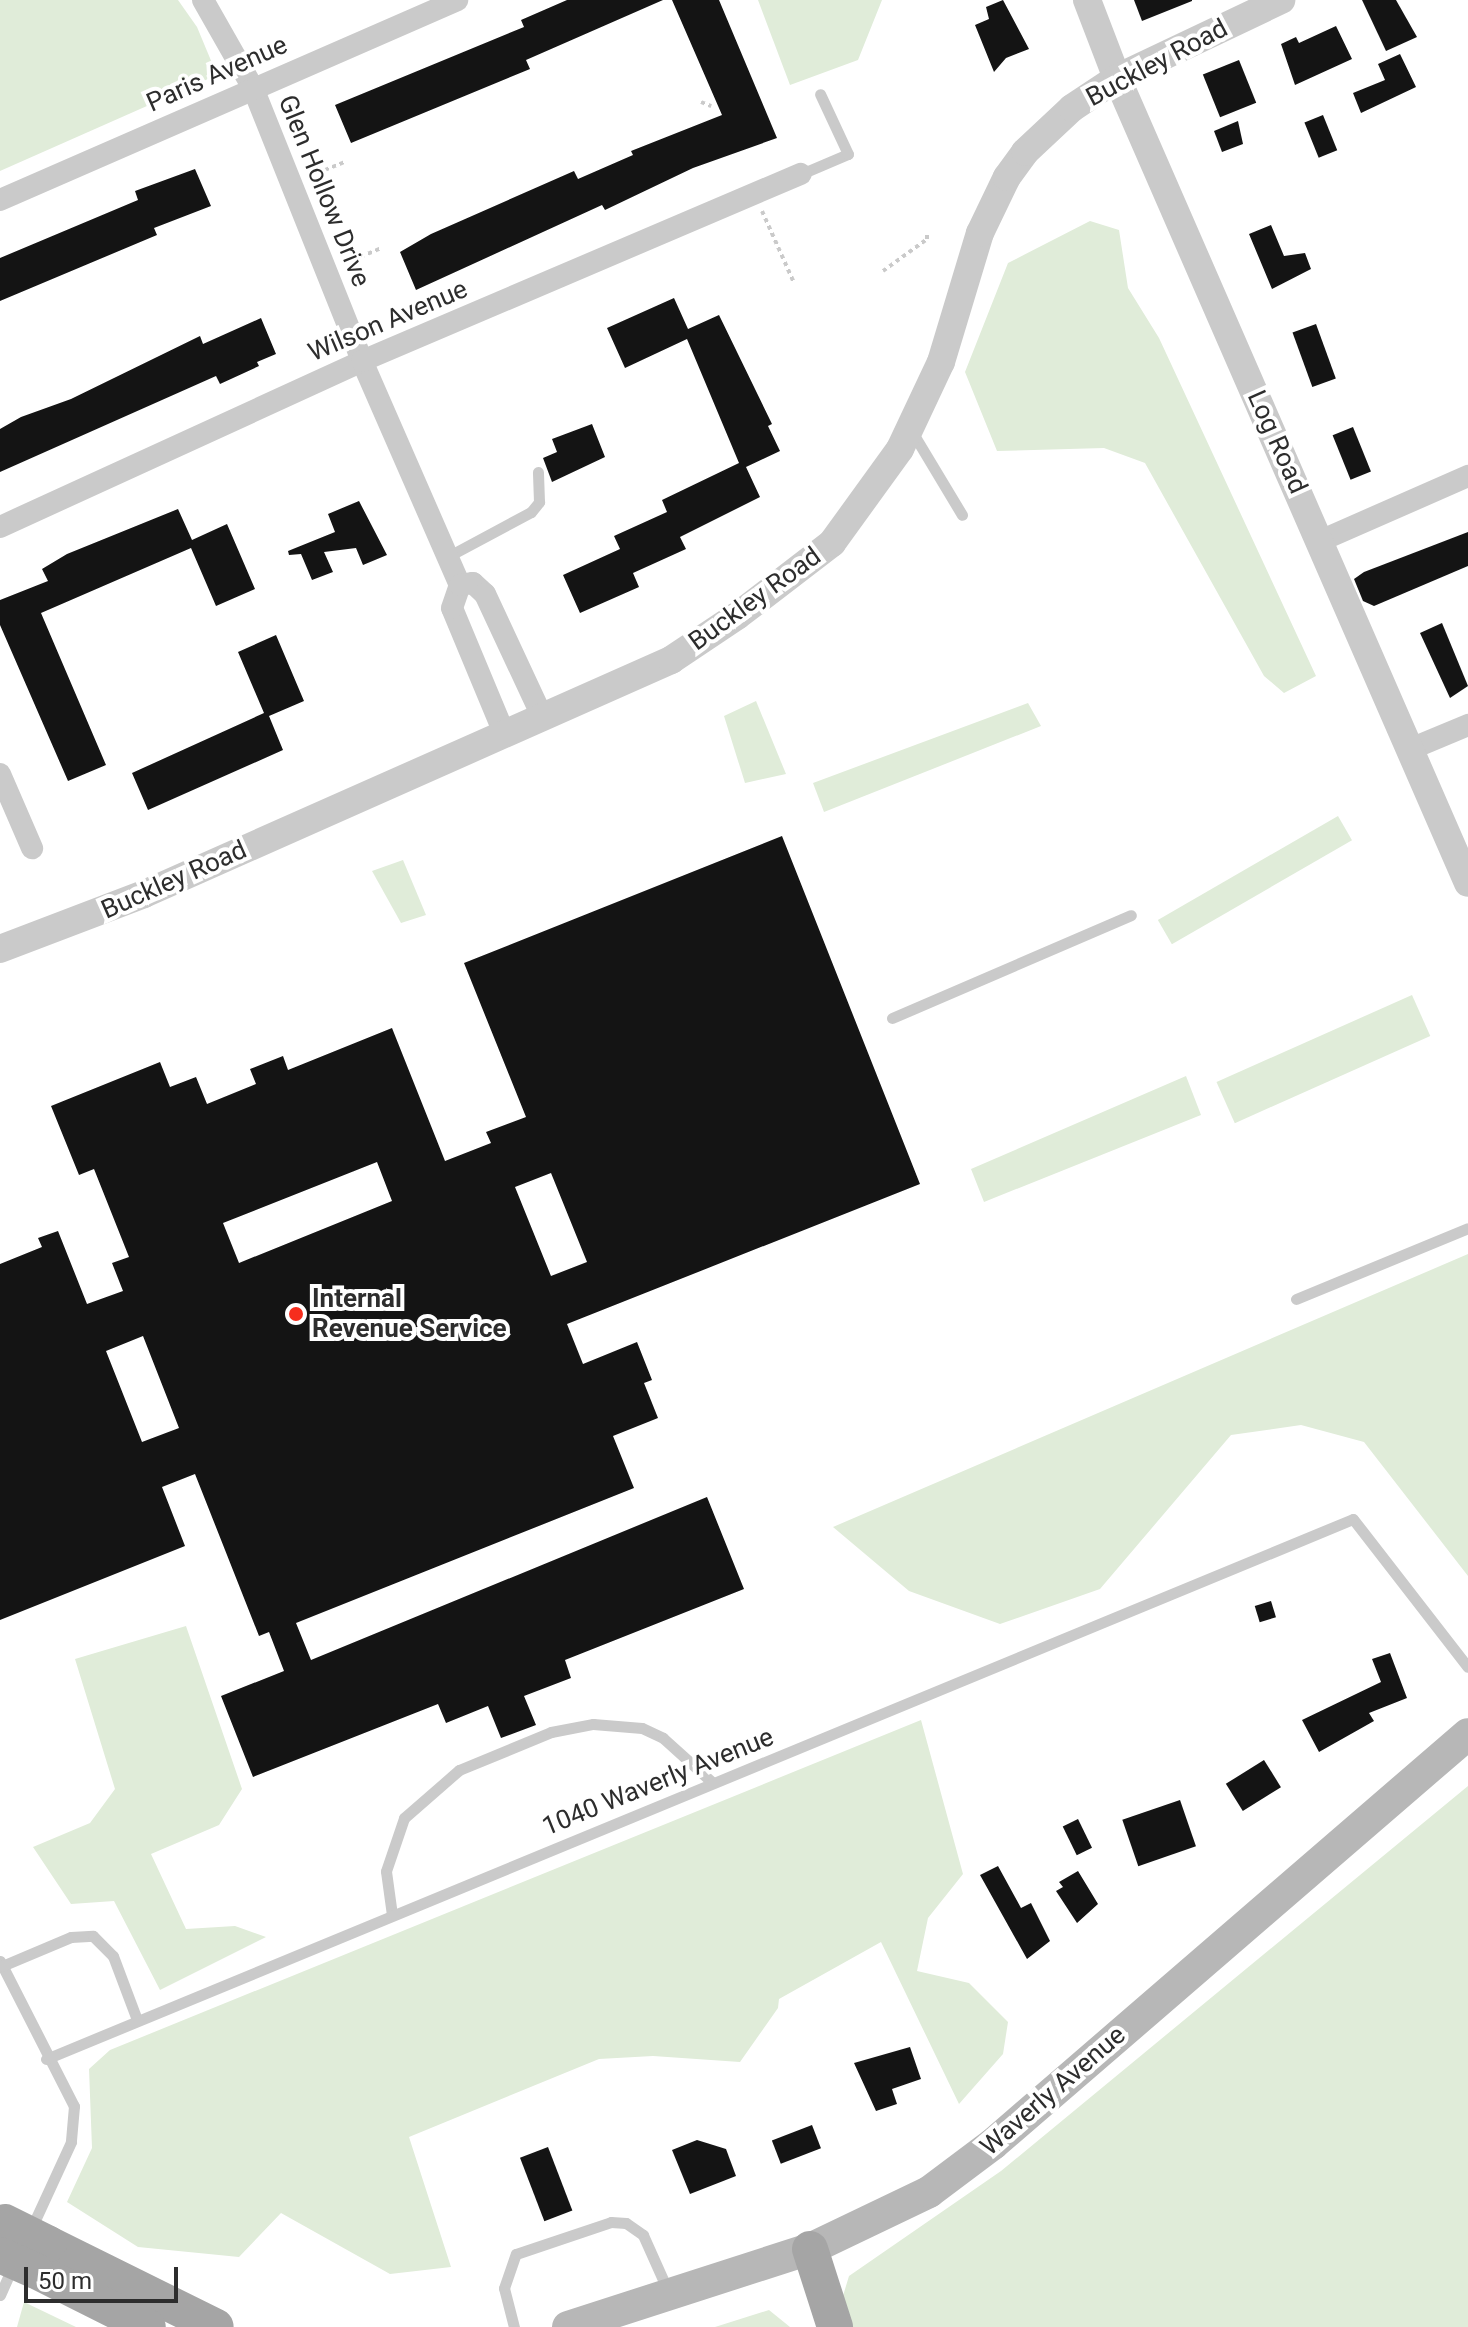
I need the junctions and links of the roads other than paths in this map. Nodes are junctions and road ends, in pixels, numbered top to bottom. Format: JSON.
{"nodes":[{"id":1,"x":203,"y":0,"type":"edge"},
{"id":2,"x":457,"y":0,"type":"edge"},
{"id":3,"x":1087,"y":0,"type":"edge"},
{"id":4,"x":1281,"y":0,"type":"edge"},
{"id":5,"x":1117,"y":78,"type":"junction"},
{"id":6,"x":253,"y":88,"type":"junction"},
{"id":7,"x":820,"y":94,"type":"dead end"},
{"id":8,"x":801,"y":174,"type":"joint"},
{"id":9,"x":0,"y":200,"type":"edge"},
{"id":10,"x":362,"y":361,"type":"junction"},
{"id":11,"x":910,"y":428,"type":"junction"},
{"id":12,"x":538,"y":472,"type":"dead end"},
{"id":13,"x":1468,"y":476,"type":"edge"},
{"id":14,"x":962,"y":515,"type":"dead end"},
{"id":15,"x":0,"y":527,"type":"edge"},
{"id":16,"x":1320,"y":541,"type":"junction"},
{"id":17,"x":447,"y":557,"type":"junction"},
{"id":18,"x":460,"y":585,"type":"junction"},
{"id":19,"x":542,"y":716,"type":"junction"},
{"id":20,"x":1468,"y":725,"type":"edge"},
{"id":21,"x":504,"y":733,"type":"junction"},
{"id":22,"x":1413,"y":748,"type":"junction"},
{"id":23,"x":0,"y":774,"type":"edge"},
{"id":24,"x":32,"y":848,"type":"dead end"},
{"id":25,"x":1468,"y":883,"type":"edge"},
{"id":26,"x":1131,"y":915,"type":"dead end"},
{"id":27,"x":0,"y":949,"type":"edge"},
{"id":28,"x":892,"y":1018,"type":"dead end"},
{"id":29,"x":1468,"y":1228,"type":"edge"},
{"id":30,"x":1296,"y":1299,"type":"dead end"},
{"id":31,"x":1468,"y":1667,"type":"edge"},
{"id":32,"x":1468,"y":1734,"type":"edge"},
{"id":33,"x":713,"y":1783,"type":"junction"},
{"id":34,"x":392,"y":1915,"type":"junction"},
{"id":35,"x":1,"y":1964,"type":"edge"},
{"id":36,"x":137,"y":2020,"type":"junction"},
{"id":37,"x":46,"y":2059,"type":"junction"},
{"id":38,"x":2,"y":2232,"type":"edge"},
{"id":39,"x":810,"y":2249,"type":"junction"},
{"id":40,"x":42,"y":2258,"type":"junction"},
{"id":41,"x":0,"y":2295,"type":"edge"},
{"id":42,"x":670,"y":2296,"type":"junction"},
{"id":43,"x":148,"y":2327,"type":"edge"},
{"id":44,"x":216,"y":2327,"type":"edge"},
{"id":45,"x":514,"y":2327,"type":"edge"},
{"id":46,"x":568,"y":2327,"type":"edge"},
{"id":47,"x":835,"y":2327,"type":"edge"}],
"edges":[{"from":1,"to":6,"type":"street","name":"Glen Hollow Drive"},
{"from":2,"to":6,"type":"street","name":"Paris Avenue"},
{"from":3,"to":5,"type":"street","name":"Log Road"},
{"from":4,"to":5,"type":"street","name":"Buckley Road"},
{"from":5,"to":11,"type":"street","name":"Buckley Road"},
{"from":5,"to":16,"type":"street","name":"Log Road"},
{"from":6,"to":9,"type":"street","name":"Paris Avenue"},
{"from":6,"to":10,"type":"street","name":"Glen Hollow Drive"},
{"from":7,"to":8,"type":"lane"},
{"from":8,"to":10,"type":"street","name":"Wilson Avenue"},
{"from":10,"to":15,"type":"street","name":"Wilson Avenue"},
{"from":10,"to":17,"type":"street","name":"Glen Hollow Drive"},
{"from":11,"to":14,"type":"lane"},
{"from":11,"to":19,"type":"street","name":"Buckley Road"},
{"from":12,"to":17,"type":"lane"},
{"from":13,"to":16,"type":"street"},
{"from":16,"to":22,"type":"street","name":"Log Road"},
{"from":17,"to":18,"type":"street","name":"Glen Hollow Drive"},
{"from":18,"to":19,"type":"street"},
{"from":18,"to":21,"type":"street","name":"Glen Hollow Drive"},
{"from":19,"to":21,"type":"street","name":"Buckley Road"},
{"from":20,"to":22,"type":"street"},
{"from":21,"to":27,"type":"street","name":"Buckley Road"},
{"from":22,"to":25,"type":"street","name":"Log Road"},
{"from":23,"to":24,"type":"street"},
{"from":26,"to":28,"type":"lane"},
{"from":29,"to":30,"type":"lane"},
{"from":31,"to":33,"type":"lane","name":"1040 Waverly Avenue"},
{"from":32,"to":39,"type":"main road","name":"Waverly Avenue"},
{"from":33,"to":34,"type":"lane","name":"1040 Waverly Avenue"},
{"from":33,"to":34,"type":"lane"},
{"from":34,"to":36,"type":"lane","name":"1040 Waverly Avenue"},
{"from":35,"to":36,"type":"lane"},
{"from":35,"to":37,"type":"lane"},
{"from":36,"to":37,"type":"lane","name":"1040 Waverly Avenue"},
{"from":37,"to":41,"type":"lane"},
{"from":38,"to":40,"type":"main road","bridge":true},
{"from":39,"to":42,"type":"main road","name":"Waverly Avenue"},
{"from":39,"to":47,"type":"main road"},
{"from":40,"to":43,"type":"main road"},
{"from":40,"to":44,"type":"main road"},
{"from":42,"to":45,"type":"lane"},
{"from":42,"to":46,"type":"main road","name":"Waverly Avenue"}]}
